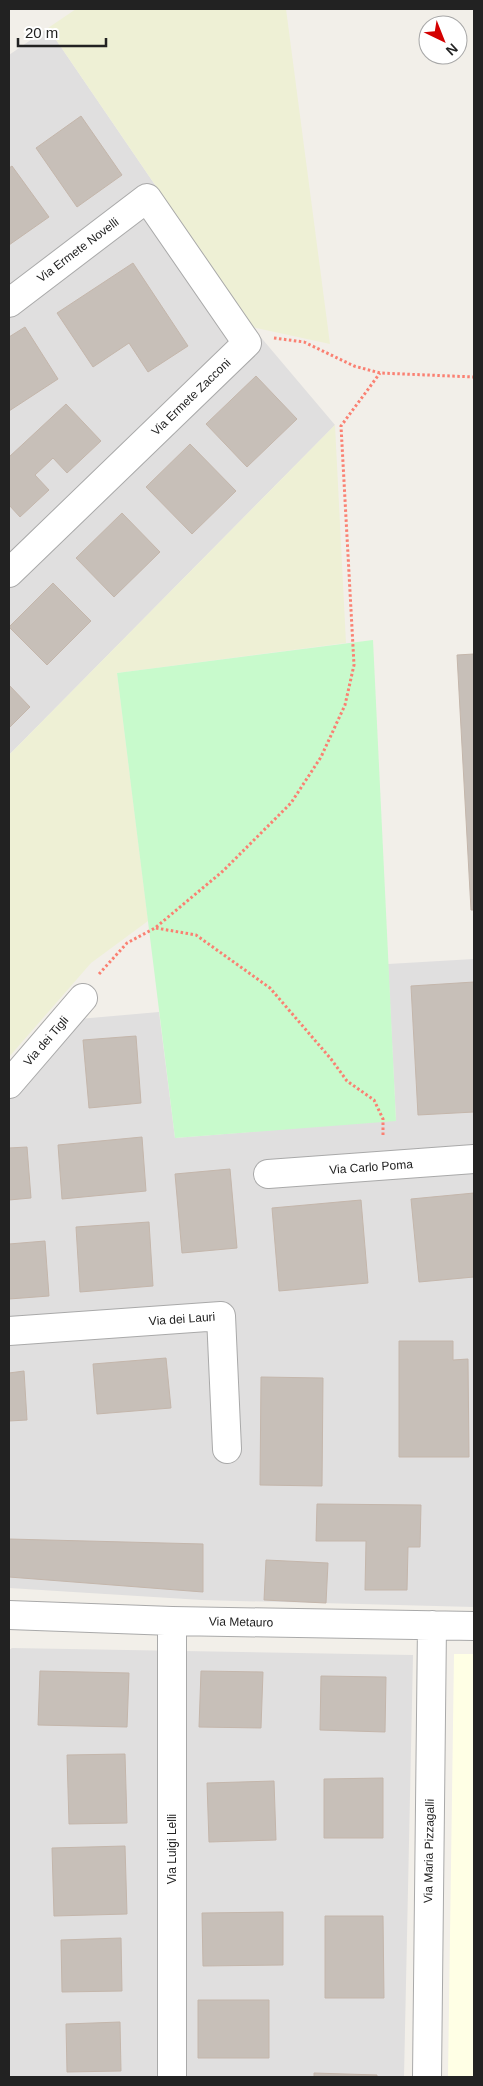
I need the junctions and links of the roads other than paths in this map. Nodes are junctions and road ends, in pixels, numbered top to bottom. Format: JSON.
{"nodes":[{"id":1,"x":9,"y":303,"type":"edge"},
{"id":2,"x":247,"y":343,"type":"joint"},
{"id":3,"x":9,"y":573,"type":"edge"},
{"id":4,"x":83,"y":998,"type":"road end"},
{"id":5,"x":9,"y":1084,"type":"edge"},
{"id":6,"x":474,"y":1159,"type":"edge"},
{"id":7,"x":268,"y":1174,"type":"dead end"},
{"id":8,"x":9,"y":1331,"type":"edge"},
{"id":9,"x":227,"y":1449,"type":"dead end"},
{"id":10,"x":9,"y":1615,"type":"edge"},
{"id":11,"x":172,"y":1622,"type":"junction"},
{"id":12,"x":432,"y":1625,"type":"junction"},
{"id":13,"x":474,"y":1626,"type":"edge"},
{"id":14,"x":172,"y":2077,"type":"edge"},
{"id":15,"x":427,"y":2077,"type":"edge"}],
"edges":[{"from":1,"to":2,"type":"street","name":"Via Ermete Novelli"},
{"from":2,"to":3,"type":"street","name":"Via Ermete Zacconi"},
{"from":4,"to":5,"type":"street","name":"Via dei Tigli"},
{"from":6,"to":7,"type":"street","name":"Via Carlo Poma"},
{"from":8,"to":9,"type":"street","name":"Via dei Lauri"},
{"from":10,"to":11,"type":"street","name":"Via Metauro"},
{"from":11,"to":12,"type":"street","name":"Via Metauro"},
{"from":11,"to":14,"type":"street","name":"Via Luigi Lelli"},
{"from":12,"to":13,"type":"street","name":"Via Metauro"},
{"from":12,"to":15,"type":"street","name":"Via Maria Pizzagalli"}]}
